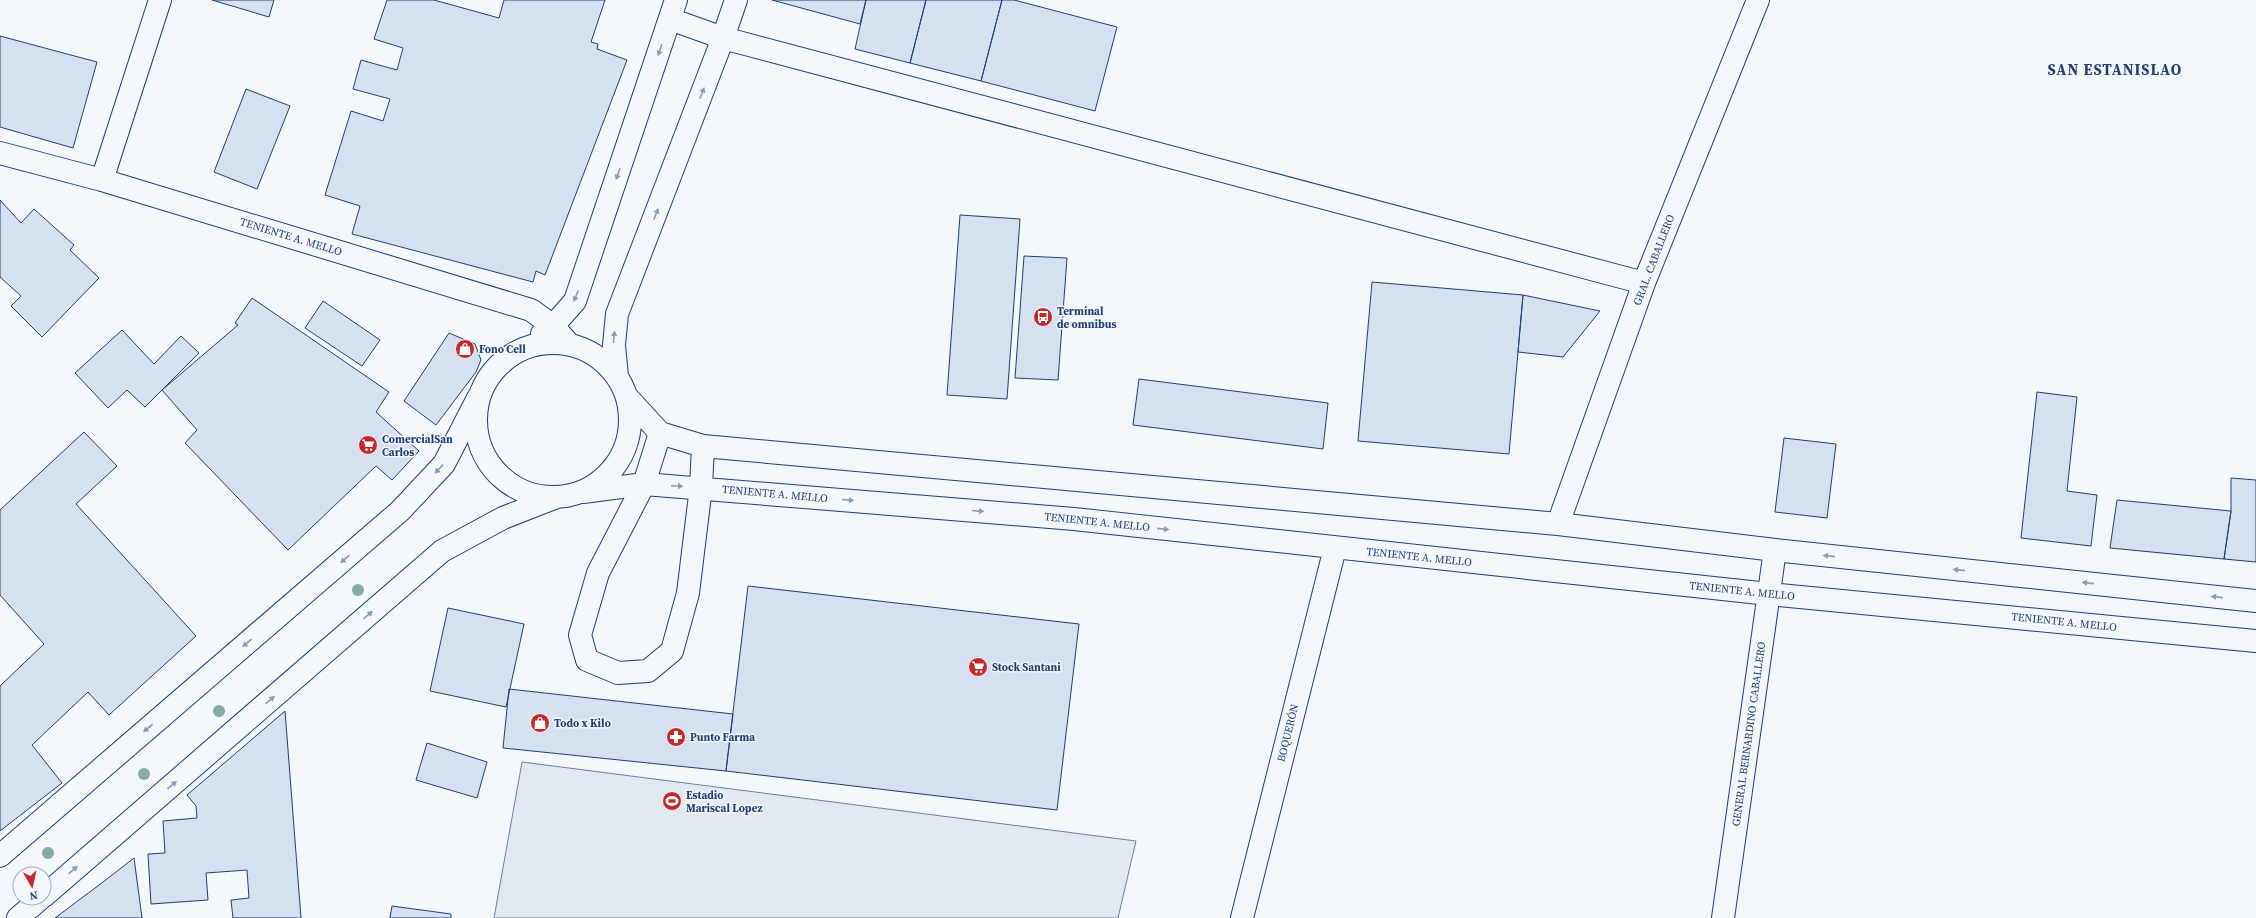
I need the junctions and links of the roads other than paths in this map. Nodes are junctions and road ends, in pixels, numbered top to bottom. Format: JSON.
{"nodes":[{"id":1,"x":160,"y":0,"type":"edge"},
{"id":2,"x":736,"y":0,"type":"edge"},
{"id":3,"x":1758,"y":0,"type":"edge"},
{"id":4,"x":673,"y":9,"type":"edge"},
{"id":5,"x":724,"y":38,"type":"junction"},
{"id":6,"x":0,"y":153,"type":"edge"},
{"id":7,"x":102,"y":180,"type":"junction"},
{"id":8,"x":1644,"y":283,"type":"junction"},
{"id":9,"x":553,"y":326,"type":"junction"},
{"id":10,"x":569,"y":344,"type":"junction"},
{"id":11,"x":513,"y":354,"type":"junction"},
{"id":12,"x":617,"y":376,"type":"junction"},
{"id":13,"x":478,"y":398,"type":"junction"},
{"id":14,"x":628,"y":398,"type":"junction"},
{"id":15,"x":660,"y":433,"type":"junction"},
{"id":16,"x":703,"y":446,"type":"junction"},
{"id":17,"x":644,"y":484,"type":"junction"},
{"id":18,"x":702,"y":487,"type":"junction"},
{"id":19,"x":582,"y":492,"type":"junction"},
{"id":20,"x":554,"y":498,"type":"junction"},
{"id":21,"x":1558,"y":524,"type":"junction"},
{"id":22,"x":1335,"y":548,"type":"junction"},
{"id":23,"x":1775,"y":550,"type":"junction"},
{"id":24,"x":1769,"y":594,"type":"junction"},
{"id":25,"x":2256,"y":601,"type":"edge"},
{"id":26,"x":2256,"y":641,"type":"edge"},
{"id":27,"x":0,"y":856,"type":"edge"},
{"id":28,"x":52,"y":889,"type":"edge"},
{"id":29,"x":32,"y":906,"type":"edge"},
{"id":30,"x":18,"y":918,"type":"edge"},
{"id":31,"x":1242,"y":918,"type":"edge"},
{"id":32,"x":1723,"y":918,"type":"edge"}],
"edges":[{"from":1,"to":7,"type":"street"},
{"from":2,"to":5,"type":"street"},
{"from":3,"to":8,"type":"street","name":"GRAL. CABALLERO"},
{"from":4,"to":5,"type":"street"},
{"from":4,"to":9,"type":"street","one_way":true},
{"from":5,"to":8,"type":"street"},
{"from":12,"to":5,"type":"street","one_way":true},
{"from":6,"to":7,"type":"street","name":"TENIENTE A. MELLO"},
{"from":7,"to":9,"type":"street","name":"TENIENTE A. MELLO"},
{"from":8,"to":21,"type":"street","name":"GRAL. CABALLERO"},
{"from":9,"to":10,"type":"street","name":"TENIENTE A. MELLO"},
{"from":9,"to":11,"type":"street"},
{"from":10,"to":11,"type":"street"},
{"from":10,"to":12,"type":"street"},
{"from":11,"to":13,"type":"street"},
{"from":12,"to":14,"type":"street"},
{"from":13,"to":20,"type":"street"},
{"from":13,"to":27,"type":"street","one_way":true},
{"from":14,"to":15,"type":"street"},
{"from":14,"to":19,"type":"street"},
{"from":15,"to":16,"type":"street"},
{"from":15,"to":17,"type":"street"},
{"from":16,"to":18,"type":"street"},
{"from":16,"to":21,"type":"street"},
{"from":17,"to":18,"type":"street","name":"TENIENTE A. MELLO","one_way":true},
{"from":17,"to":18,"type":"street"},
{"from":17,"to":19,"type":"street","name":"TENIENTE A. MELLO"},
{"from":18,"to":22,"type":"street","name":"TENIENTE A. MELLO","one_way":true},
{"from":19,"to":20,"type":"street"},
{"from":28,"to":20,"type":"street","one_way":true},
{"from":21,"to":23,"type":"street"},
{"from":22,"to":24,"type":"street","name":"TENIENTE A. MELLO"},
{"from":22,"to":31,"type":"street","name":"BOQUERÓN"},
{"from":23,"to":24,"type":"street","name":"GENERAL BERNARDINO CABALLERO"},
{"from":25,"to":23,"type":"street","one_way":true},
{"from":24,"to":26,"type":"street","name":"TENIENTE A. MELLO"},
{"from":24,"to":32,"type":"street","name":"GENERAL BERNARDINO CABALLERO"},
{"from":29,"to":30,"type":"street"}]}
